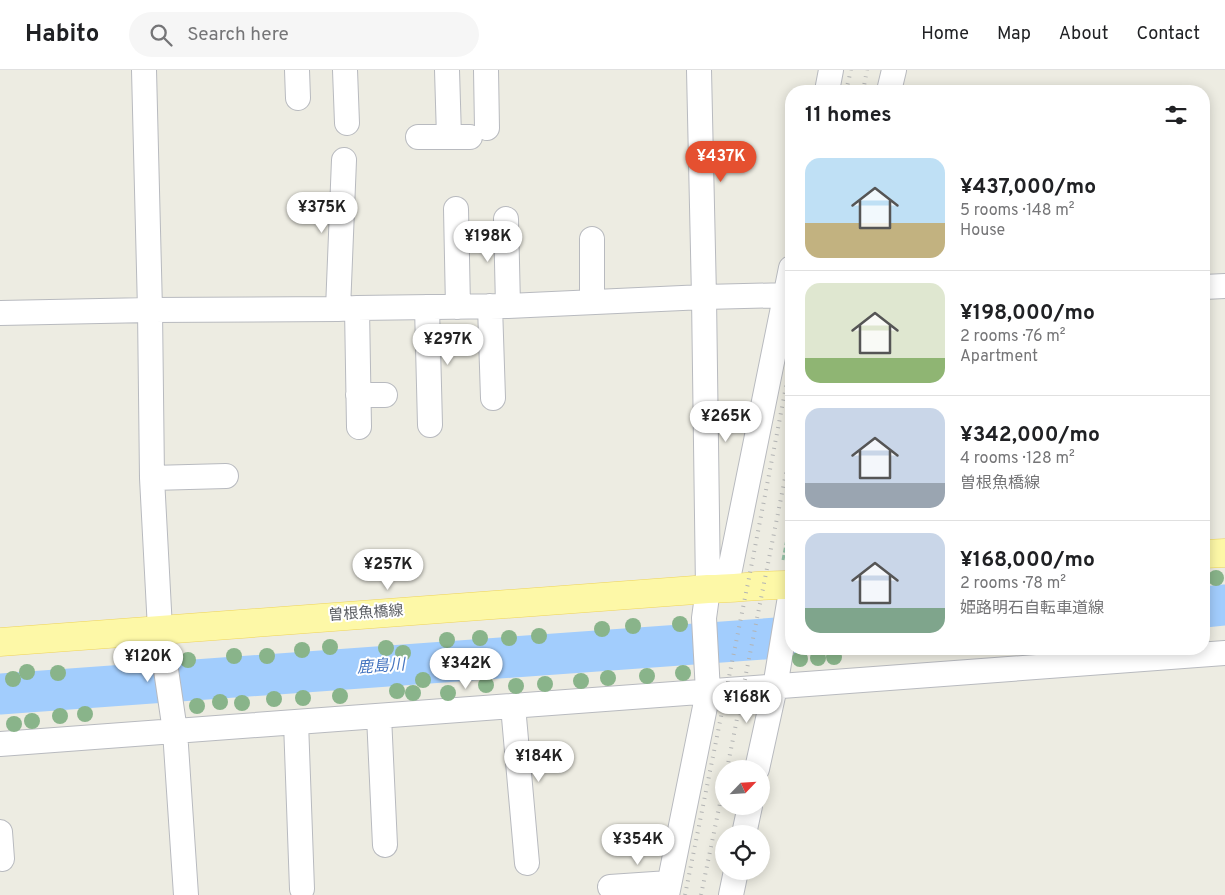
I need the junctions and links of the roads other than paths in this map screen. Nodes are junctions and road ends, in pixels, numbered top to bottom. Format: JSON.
{"nodes":[{"id":1,"x":144,"y":70,"type":"edge"},
{"id":2,"x":297,"y":70,"type":"edge"},
{"id":3,"x":345,"y":70,"type":"edge"},
{"id":4,"x":447,"y":70,"type":"edge"},
{"id":5,"x":486,"y":70,"type":"edge"},
{"id":6,"x":699,"y":70,"type":"edge"},
{"id":7,"x":831,"y":70,"type":"edge"},
{"id":8,"x":894,"y":70,"type":"edge"},
{"id":9,"x":828,"y":85,"type":"edge"},
{"id":10,"x":890,"y":85,"type":"edge"},
{"id":11,"x":298,"y":98,"type":"dead end"},
{"id":12,"x":347,"y":123,"type":"dead end"},
{"id":13,"x":469,"y":134,"type":"junction"},
{"id":14,"x":418,"y":137,"type":"dead end"},
{"id":15,"x":344,"y":160,"type":"dead end"},
{"id":16,"x":456,"y":209,"type":"dead end"},
{"id":17,"x":506,"y":219,"type":"dead end"},
{"id":18,"x":592,"y":239,"type":"dead end"},
{"id":19,"x":1225,"y":286,"type":"edge"},
{"id":20,"x":1210,"y":287,"type":"edge"},
{"id":21,"x":785,"y":295,"type":"edge"},
{"id":22,"x":704,"y":297,"type":"junction"},
{"id":23,"x":592,"y":302,"type":"junction"},
{"id":24,"x":499,"y":306,"type":"junction"},
{"id":25,"x":458,"y":307,"type":"junction"},
{"id":26,"x":785,"y":307,"type":"edge"},
{"id":27,"x":427,"y":308,"type":"junction"},
{"id":28,"x":348,"y":309,"type":"junction"},
{"id":29,"x":150,"y":310,"type":"junction"},
{"id":30,"x":0,"y":313,"type":"edge"},
{"id":31,"x":358,"y":395,"type":"junction"},
{"id":32,"x":385,"y":395,"type":"dead end"},
{"id":33,"x":493,"y":398,"type":"dead end"},
{"id":34,"x":430,"y":425,"type":"dead end"},
{"id":35,"x":359,"y":427,"type":"dead end"},
{"id":36,"x":226,"y":476,"type":"dead end"},
{"id":37,"x":152,"y":478,"type":"junction"},
{"id":38,"x":1225,"y":553,"type":"edge"},
{"id":39,"x":1210,"y":554,"type":"edge"},
{"id":40,"x":717,"y":589,"type":"junction"},
{"id":41,"x":785,"y":593,"type":"edge"},
{"id":42,"x":785,"y":604,"type":"edge"},
{"id":43,"x":160,"y":630,"type":"junction"},
{"id":44,"x":0,"y":642,"type":"edge"},
{"id":45,"x":1225,"y":653,"type":"edge"},
{"id":46,"x":1210,"y":654,"type":"edge"},
{"id":47,"x":1191,"y":655,"type":"edge"},
{"id":48,"x":771,"y":680,"type":"junction"},
{"id":49,"x":708,"y":692,"type":"junction"},
{"id":50,"x":513,"y":706,"type":"junction"},
{"id":51,"x":379,"y":716,"type":"junction"},
{"id":52,"x":296,"y":722,"type":"junction"},
{"id":53,"x":175,"y":731,"type":"junction"},
{"id":54,"x":0,"y":744,"type":"edge"},
{"id":55,"x":758,"y":760,"type":"edge"},
{"id":56,"x":0,"y":832,"type":"edge"},
{"id":57,"x":385,"y":845,"type":"dead end"},
{"id":58,"x":2,"y":859,"type":"dead end"},
{"id":59,"x":527,"y":863,"type":"dead end"},
{"id":60,"x":734,"y":880,"type":"edge"},
{"id":61,"x":610,"y":887,"type":"dead end"},
{"id":62,"x":302,"y":889,"type":"dead end"},
{"id":63,"x":668,"y":889,"type":"edge"},
{"id":64,"x":186,"y":895,"type":"edge"},
{"id":65,"x":731,"y":895,"type":"edge"}],
"edges":[{"from":1,"to":29,"type":"street"},
{"from":2,"to":11,"type":"street"},
{"from":3,"to":12,"type":"street"},
{"from":4,"to":13,"type":"street"},
{"from":5,"to":13,"type":"street"},
{"from":6,"to":22,"type":"street"},
{"from":7,"to":9,"type":"street"},
{"from":8,"to":10,"type":"street"},
{"from":13,"to":14,"type":"street"},
{"from":15,"to":28,"type":"street"},
{"from":16,"to":25,"type":"street"},
{"from":17,"to":24,"type":"street"},
{"from":18,"to":23,"type":"street"},
{"from":19,"to":20,"type":"street"},
{"from":21,"to":22,"type":"street"},
{"from":22,"to":23,"type":"street"},
{"from":22,"to":40,"type":"street"},
{"from":23,"to":24,"type":"street"},
{"from":24,"to":25,"type":"street"},
{"from":24,"to":33,"type":"street"},
{"from":25,"to":27,"type":"street"},
{"from":26,"to":40,"type":"street"},
{"from":27,"to":28,"type":"street"},
{"from":27,"to":34,"type":"street"},
{"from":28,"to":29,"type":"street"},
{"from":28,"to":31,"type":"street"},
{"from":29,"to":30,"type":"street"},
{"from":29,"to":37,"type":"street"},
{"from":31,"to":32,"type":"street"},
{"from":31,"to":35,"type":"street"},
{"from":36,"to":37,"type":"street"},
{"from":37,"to":43,"type":"street"},
{"from":38,"to":39,"type":"main road"},
{"from":40,"to":41,"type":"main road","name":"曽根魚橋線"},
{"from":40,"to":43,"type":"main road","name":"曽根魚橋線"},
{"from":40,"to":49,"type":"street"},
{"from":42,"to":48,"type":"street"},
{"from":43,"to":44,"type":"main road","name":"曽根魚橋線"},
{"from":43,"to":53,"type":"street"},
{"from":45,"to":46,"type":"street"},
{"from":47,"to":48,"type":"street"},
{"from":48,"to":49,"type":"street"},
{"from":48,"to":55,"type":"street"},
{"from":49,"to":50,"type":"street"},
{"from":49,"to":63,"type":"street"},
{"from":50,"to":51,"type":"street"},
{"from":50,"to":59,"type":"street"},
{"from":51,"to":52,"type":"street"},
{"from":51,"to":57,"type":"street"},
{"from":52,"to":53,"type":"street"},
{"from":52,"to":62,"type":"street"},
{"from":53,"to":54,"type":"street"},
{"from":53,"to":64,"type":"street"},
{"from":56,"to":58,"type":"street"},
{"from":60,"to":65,"type":"street"},
{"from":61,"to":63,"type":"street"}]}
